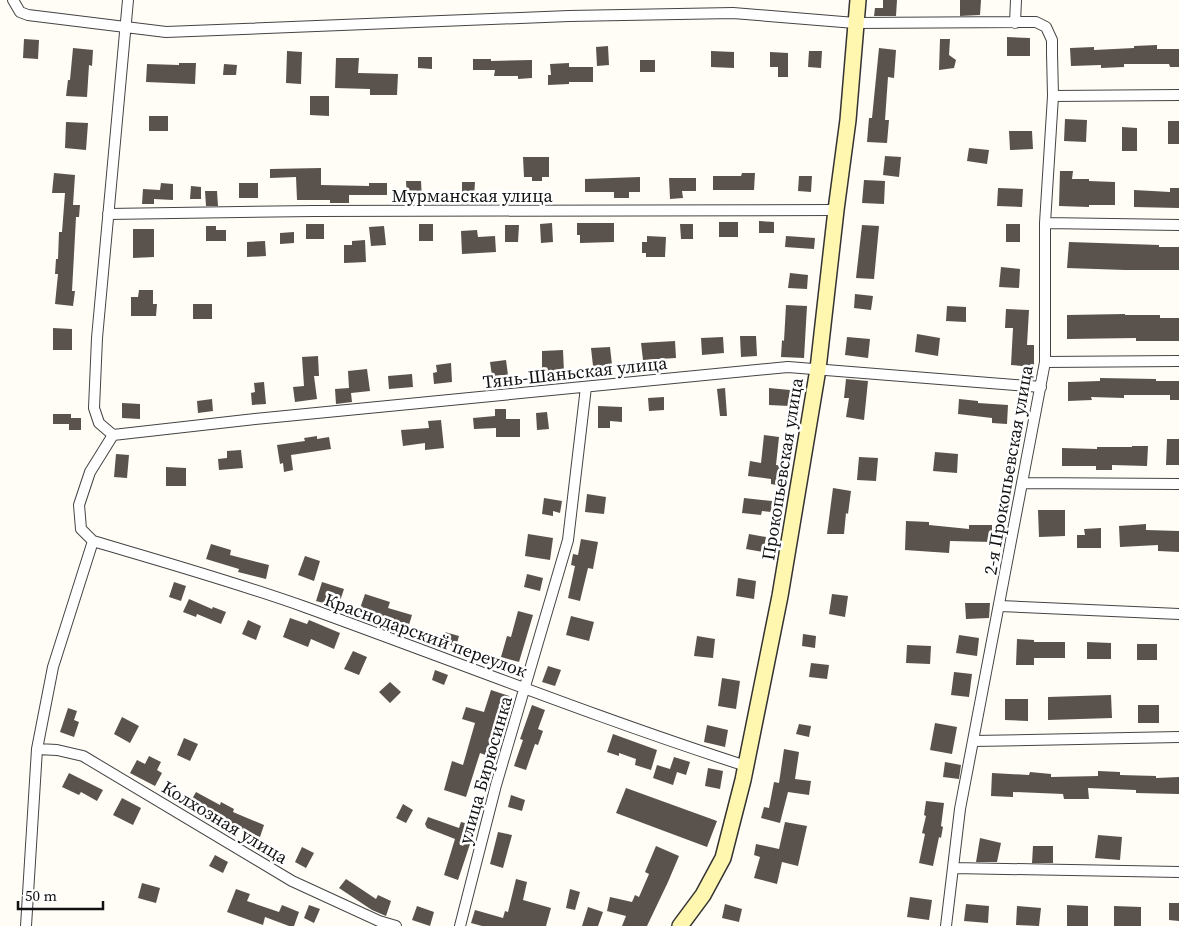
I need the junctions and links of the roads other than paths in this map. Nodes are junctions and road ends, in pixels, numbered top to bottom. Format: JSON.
{"nodes":[{"id":1,"x":13,"y":0,"type":"edge"},
{"id":2,"x":128,"y":0,"type":"edge"},
{"id":3,"x":858,"y":0,"type":"edge"},
{"id":4,"x":1016,"y":0,"type":"edge"},
{"id":5,"x":856,"y":23,"type":"junction"},
{"id":6,"x":1015,"y":23,"type":"junction"},
{"id":7,"x":125,"y":27,"type":"junction"},
{"id":8,"x":1179,"y":95,"type":"edge"},
{"id":9,"x":1053,"y":96,"type":"junction"},
{"id":10,"x":836,"y":210,"type":"junction"},
{"id":11,"x":108,"y":214,"type":"junction"},
{"id":12,"x":1046,"y":223,"type":"junction"},
{"id":13,"x":1179,"y":225,"type":"edge"},
{"id":14,"x":1179,"y":360,"type":"edge"},
{"id":15,"x":1045,"y":362,"type":"junction"},
{"id":16,"x":818,"y":369,"type":"junction"},
{"id":17,"x":586,"y":387,"type":"junction"},
{"id":18,"x":1041,"y":387,"type":"junction"},
{"id":19,"x":112,"y":435,"type":"junction"},
{"id":20,"x":1023,"y":483,"type":"junction"},
{"id":21,"x":1179,"y":484,"type":"edge"},
{"id":22,"x":93,"y":541,"type":"junction"},
{"id":23,"x":1000,"y":606,"type":"junction"},
{"id":24,"x":1179,"y":614,"type":"edge"},
{"id":25,"x":525,"y":688,"type":"junction"},
{"id":26,"x":1179,"y":737,"type":"edge"},
{"id":27,"x":974,"y":741,"type":"junction"},
{"id":28,"x":37,"y":749,"type":"junction"},
{"id":29,"x":746,"y":766,"type":"junction"},
{"id":30,"x":953,"y":868,"type":"junction"},
{"id":31,"x":1179,"y":872,"type":"edge"},
{"id":32,"x":26,"y":926,"type":"edge"},
{"id":33,"x":396,"y":926,"type":"edge"},
{"id":34,"x":460,"y":926,"type":"edge"},
{"id":35,"x":680,"y":926,"type":"edge"},
{"id":36,"x":946,"y":926,"type":"edge"}],
"edges":[{"from":1,"to":7,"type":"street"},
{"from":2,"to":7,"type":"street"},
{"from":3,"to":5,"type":"main road","name":"Прокопьевская улица"},
{"from":4,"to":6,"type":"street"},
{"from":5,"to":6,"type":"street"},
{"from":5,"to":7,"type":"street"},
{"from":5,"to":10,"type":"main road","name":"Прокопьевская улица"},
{"from":6,"to":9,"type":"street","name":"2-я Прокопьевская улица"},
{"from":7,"to":11,"type":"street"},
{"from":8,"to":9,"type":"street"},
{"from":9,"to":12,"type":"street","name":"2-я Прокопьевская улица"},
{"from":10,"to":11,"type":"street","name":"Мурманская улица"},
{"from":10,"to":16,"type":"main road","name":"Прокопьевская улица"},
{"from":11,"to":19,"type":"street"},
{"from":12,"to":13,"type":"street"},
{"from":12,"to":15,"type":"street","name":"2-я Прокопьевская улица"},
{"from":14,"to":15,"type":"street"},
{"from":15,"to":18,"type":"street","name":"2-я Прокопьевская улица"},
{"from":16,"to":17,"type":"street","name":"Тянь-Шаньская улица"},
{"from":16,"to":18,"type":"street","name":"Тянь-Шаньская улица"},
{"from":16,"to":29,"type":"main road","name":"Прокопьевская улица"},
{"from":17,"to":19,"type":"street","name":"Тянь-Шаньская улица"},
{"from":17,"to":25,"type":"street","name":"улица Бирюсинка"},
{"from":18,"to":20,"type":"street","name":"2-я Прокопьевская улица"},
{"from":19,"to":22,"type":"street"},
{"from":20,"to":21,"type":"street"},
{"from":20,"to":23,"type":"street","name":"2-я Прокопьевская улица"},
{"from":22,"to":25,"type":"street","name":"Краснодарский переулок"},
{"from":22,"to":28,"type":"street"},
{"from":23,"to":24,"type":"street"},
{"from":23,"to":27,"type":"street","name":"2-я Прокопьевская улица"},
{"from":25,"to":29,"type":"street","name":"Краснодарский переулок"},
{"from":25,"to":34,"type":"street","name":"улица Бирюсинка"},
{"from":26,"to":27,"type":"street"},
{"from":27,"to":30,"type":"street","name":"2-я Прокопьевская улица"},
{"from":28,"to":32,"type":"street"},
{"from":28,"to":33,"type":"street","name":"Колхозная улица"},
{"from":29,"to":35,"type":"main road","name":"Прокопьевская улица"},
{"from":30,"to":31,"type":"street"},
{"from":30,"to":36,"type":"street","name":"2-я Прокопьевская улица"}]}
